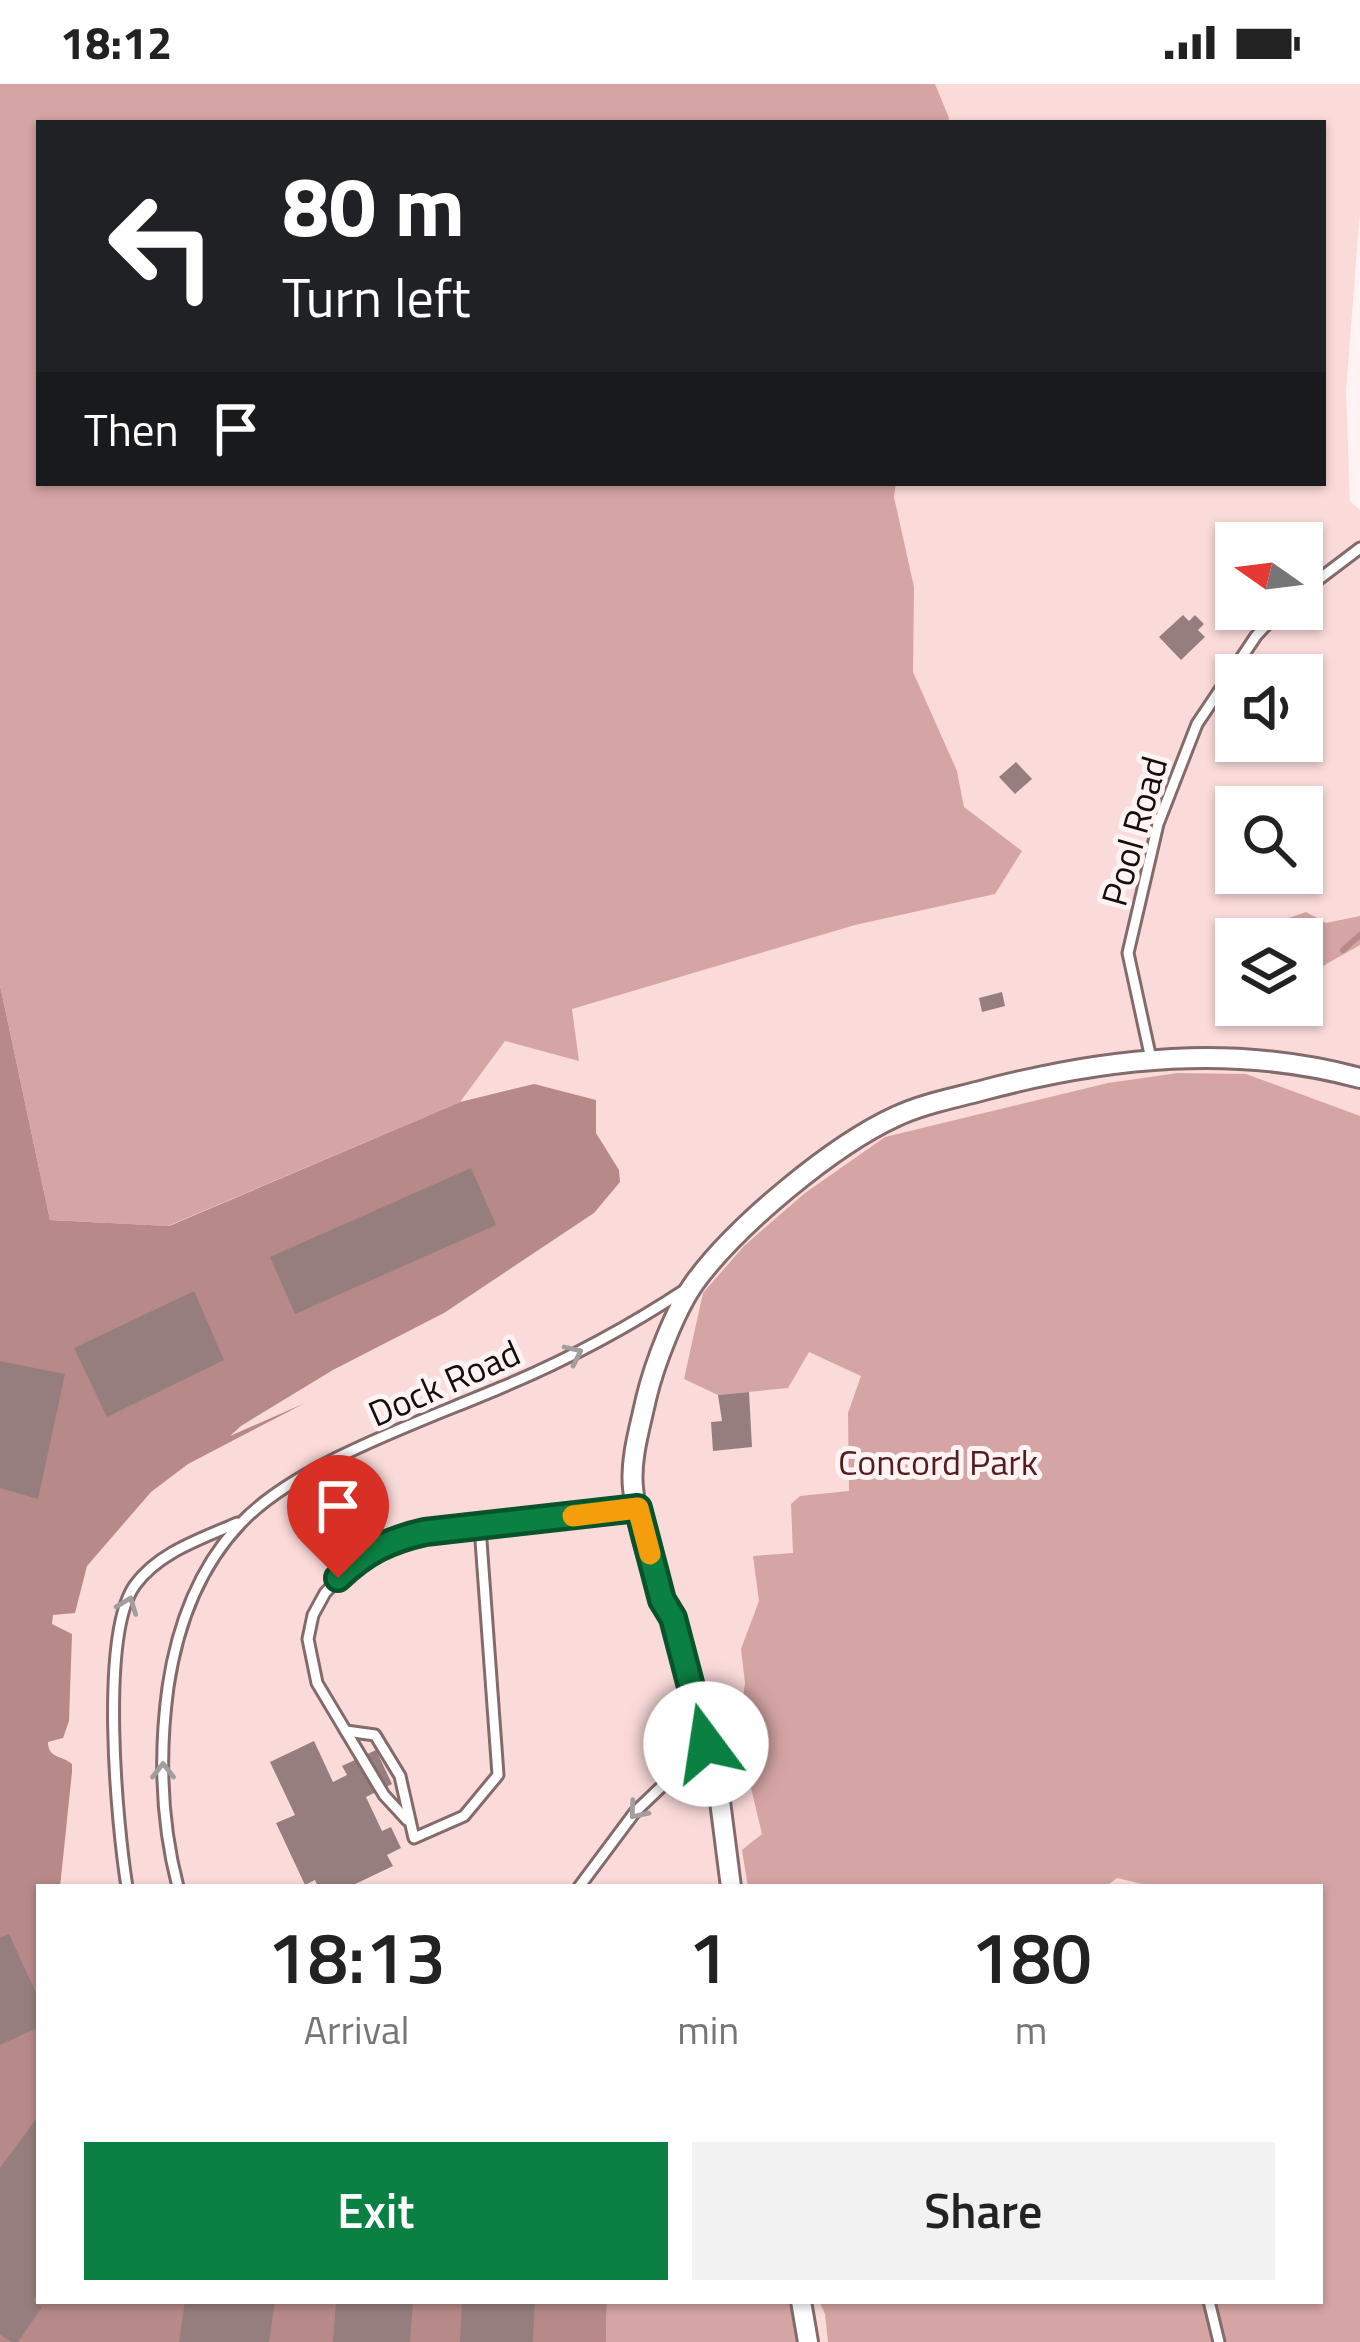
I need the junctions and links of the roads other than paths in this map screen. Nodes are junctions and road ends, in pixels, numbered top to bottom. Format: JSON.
{"nodes":[{"id":1,"x":1360,"y":548,"type":"edge"},
{"id":2,"x":1323,"y":576,"type":"edge"},
{"id":3,"x":1262,"y":630,"type":"edge"},
{"id":4,"x":1151,"y":1059,"type":"junction"},
{"id":5,"x":1360,"y":1078,"type":"edge"},
{"id":6,"x":693,"y":1284,"type":"junction"},
{"id":7,"x":638,"y":1508,"type":"junction"},
{"id":8,"x":244,"y":1520,"type":"junction"},
{"id":9,"x":480,"y":1527,"type":"junction"},
{"id":10,"x":346,"y":1731,"type":"junction"},
{"id":11,"x":706,"y":1744,"type":"junction"},
{"id":12,"x":407,"y":1820,"type":"junction"},
{"id":13,"x":124,"y":1884,"type":"edge"},
{"id":14,"x":177,"y":1884,"type":"edge"},
{"id":15,"x":581,"y":1884,"type":"edge"},
{"id":16,"x":731,"y":1884,"type":"edge"},
{"id":17,"x":802,"y":2304,"type":"edge"},
{"id":18,"x":1210,"y":2304,"type":"edge"},
{"id":19,"x":808,"y":2342,"type":"edge"},
{"id":20,"x":1219,"y":2342,"type":"edge"}],
"edges":[{"from":1,"to":2,"type":"lane"},
{"from":3,"to":4,"type":"lane","name":"Pool Road"},
{"from":4,"to":5,"type":"street"},
{"from":4,"to":6,"type":"street"},
{"from":6,"to":7,"type":"street"},
{"from":8,"to":6,"type":"lane","name":"Dock Road","one_way":true},
{"from":7,"to":9,"type":"lane"},
{"from":7,"to":11,"type":"street"},
{"from":13,"to":8,"type":"lane","one_way":true},
{"from":14,"to":8,"type":"lane","name":"Dock Road","one_way":true},
{"from":9,"to":10,"type":"lane"},
{"from":9,"to":12,"type":"lane"},
{"from":10,"to":12,"type":"lane"},
{"from":10,"to":12,"type":"lane"},
{"from":11,"to":15,"type":"lane","one_way":true},
{"from":11,"to":16,"type":"street"},
{"from":17,"to":19,"type":"street"},
{"from":18,"to":20,"type":"lane"}]}
